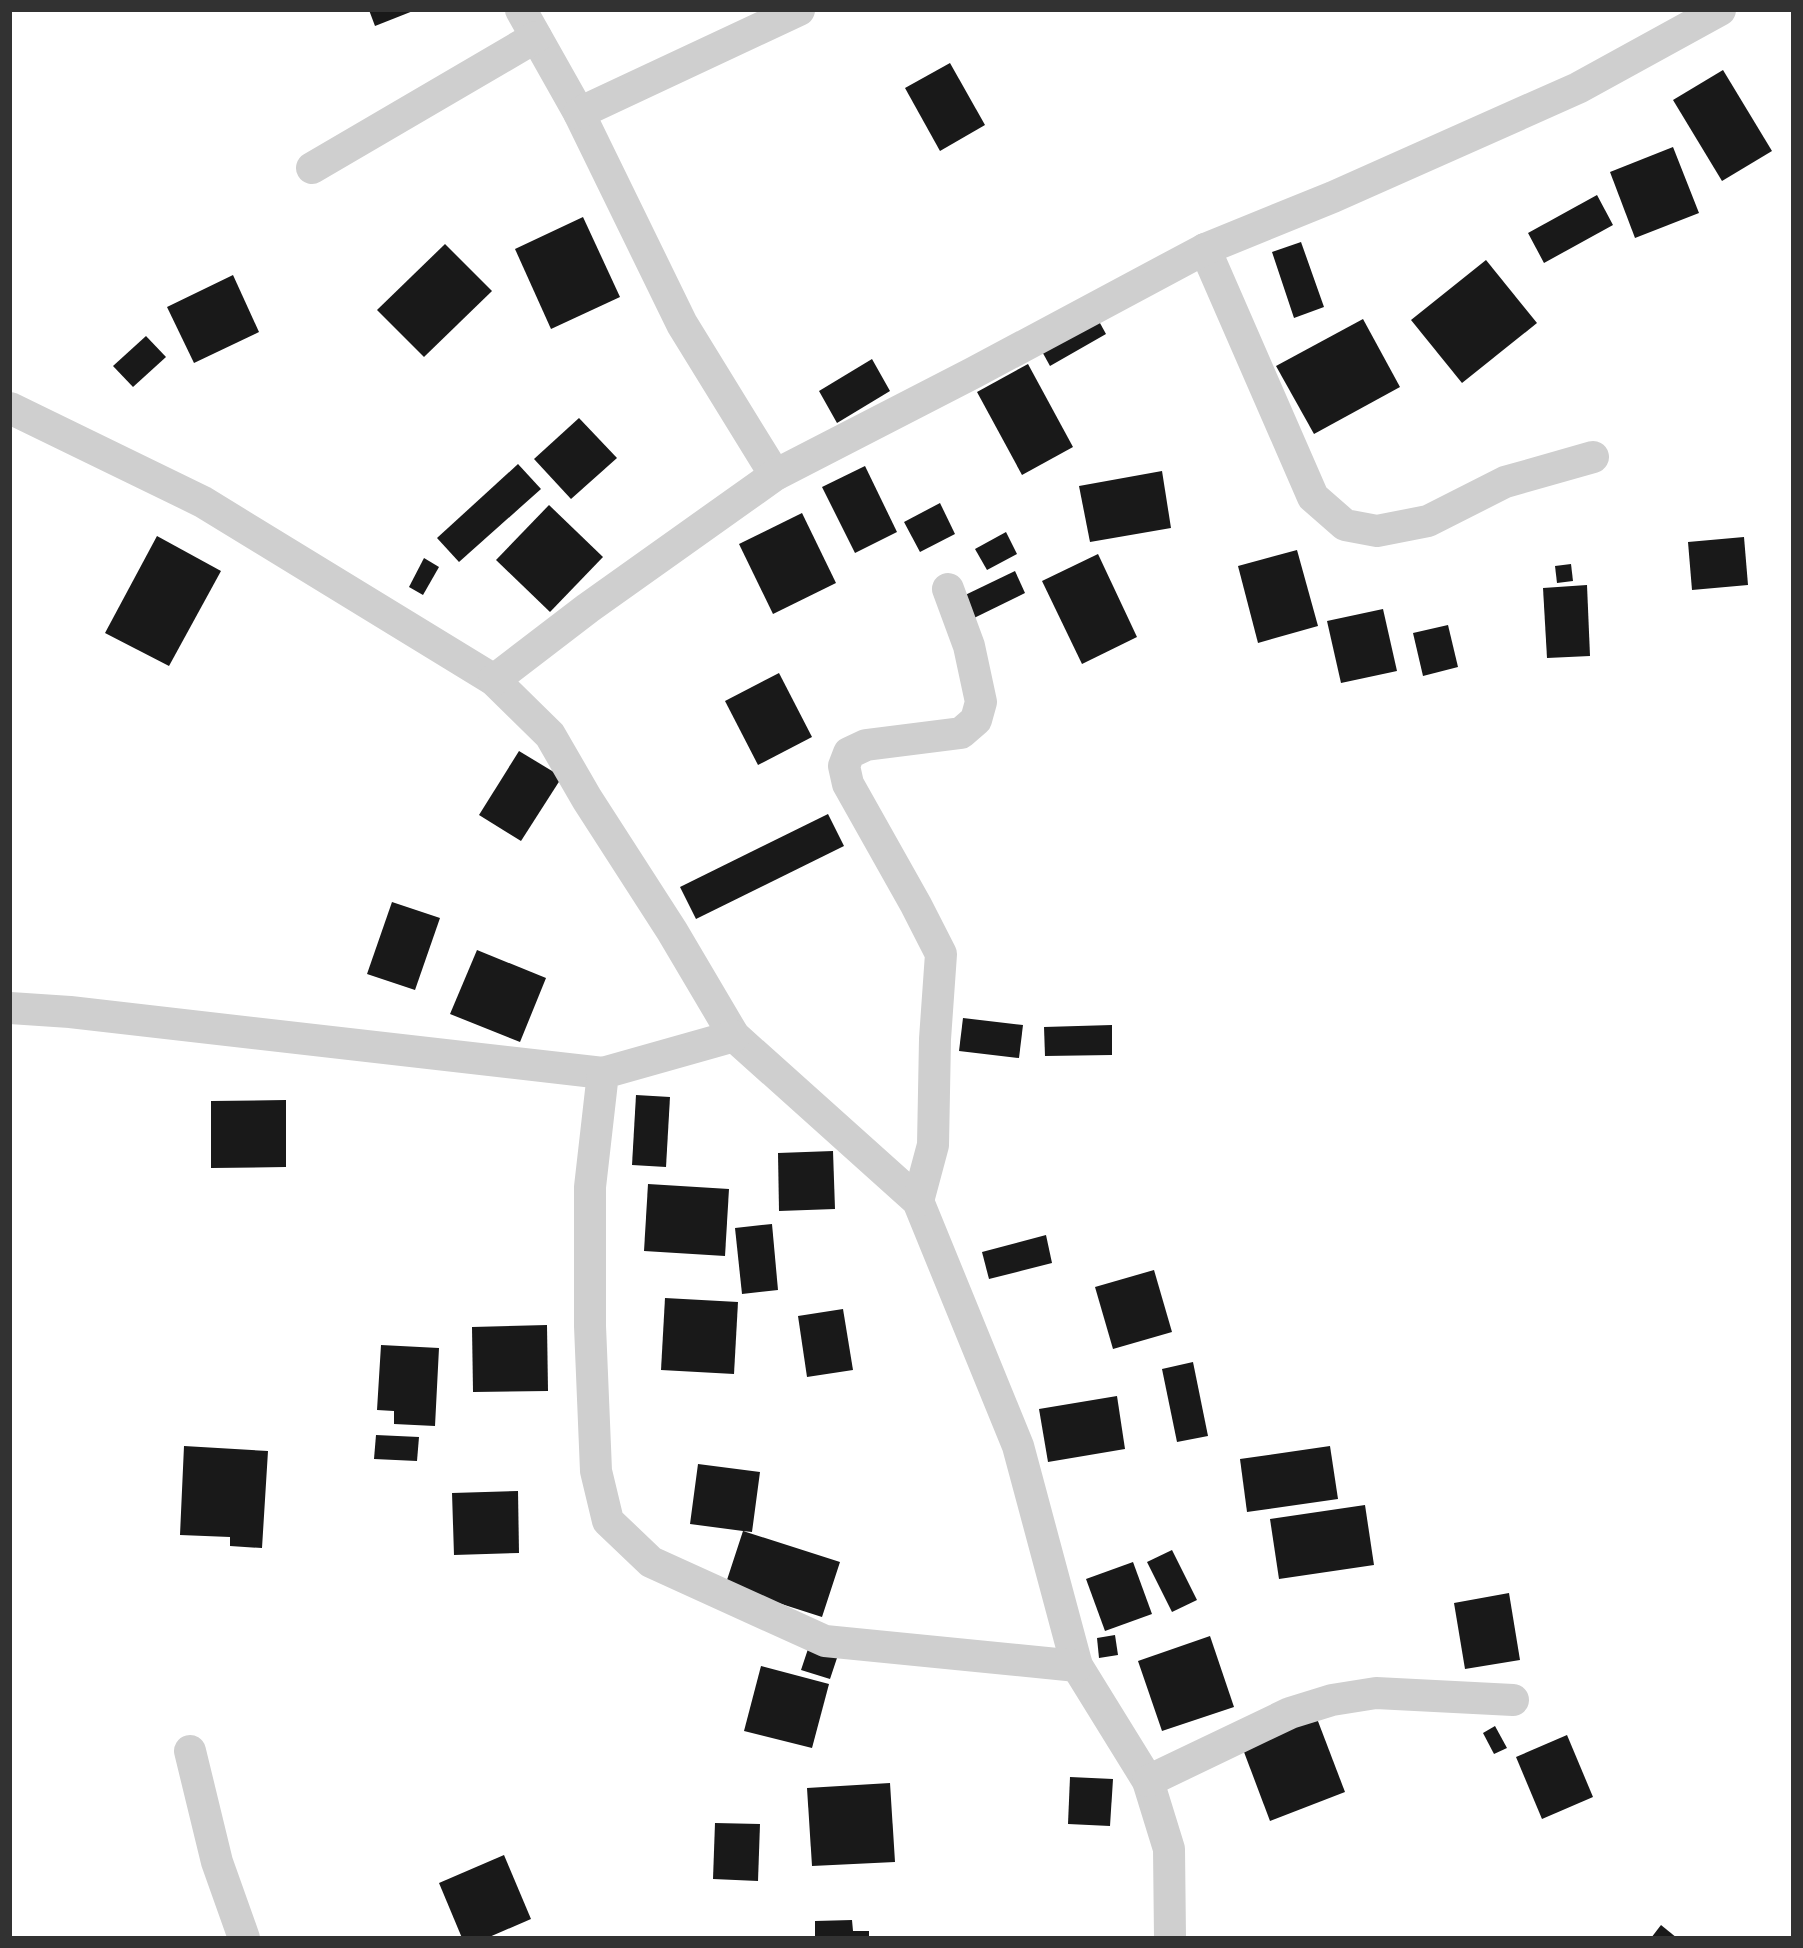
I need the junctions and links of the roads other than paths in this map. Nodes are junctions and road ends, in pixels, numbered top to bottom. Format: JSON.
{"nodes":[{"id":1,"x":799,"y":10,"type":"edge"},
{"id":2,"x":1720,"y":10,"type":"edge"},
{"id":3,"x":528,"y":24,"type":"edge"},
{"id":4,"x":579,"y":113,"type":"junction"},
{"id":5,"x":312,"y":168,"type":"dead end"},
{"id":6,"x":1205,"y":249,"type":"junction"},
{"id":7,"x":10,"y":408,"type":"edge"},
{"id":8,"x":1593,"y":457,"type":"dead end"},
{"id":9,"x":775,"y":475,"type":"junction"},
{"id":10,"x":948,"y":589,"type":"dead end"},
{"id":11,"x":494,"y":680,"type":"junction"},
{"id":12,"x":10,"y":1008,"type":"edge"},
{"id":13,"x":734,"y":1036,"type":"junction"},
{"id":14,"x":603,"y":1073,"type":"junction"},
{"id":15,"x":918,"y":1201,"type":"junction"},
{"id":16,"x":1077,"y":1666,"type":"junction"},
{"id":17,"x":1513,"y":1700,"type":"dead end"},
{"id":18,"x":190,"y":1751,"type":"dead end"},
{"id":19,"x":1148,"y":1781,"type":"junction"},
{"id":20,"x":244,"y":1938,"type":"edge"},
{"id":21,"x":1170,"y":1938,"type":"edge"}],
"edges":[{"from":1,"to":4,"type":"street"},
{"from":2,"to":6,"type":"street"},
{"from":3,"to":4,"type":"street"},
{"from":3,"to":5,"type":"street"},
{"from":4,"to":9,"type":"street"},
{"from":6,"to":8,"type":"street"},
{"from":6,"to":9,"type":"street"},
{"from":7,"to":11,"type":"street"},
{"from":9,"to":11,"type":"street"},
{"from":10,"to":15,"type":"street"},
{"from":11,"to":13,"type":"street"},
{"from":12,"to":14,"type":"street"},
{"from":13,"to":14,"type":"street"},
{"from":13,"to":15,"type":"street"},
{"from":14,"to":16,"type":"street"},
{"from":15,"to":16,"type":"street"},
{"from":16,"to":19,"type":"street"},
{"from":17,"to":19,"type":"street"},
{"from":18,"to":20,"type":"street"},
{"from":19,"to":21,"type":"street"}]}
